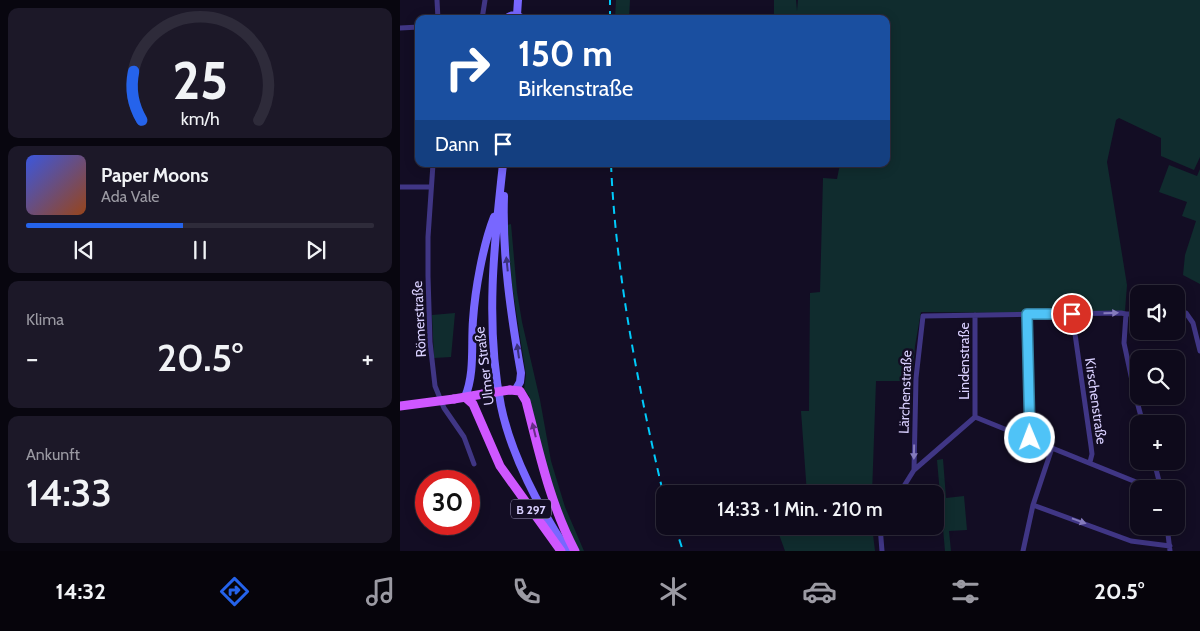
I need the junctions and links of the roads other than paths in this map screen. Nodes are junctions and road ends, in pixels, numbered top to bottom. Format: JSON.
{"nodes":[{"id":1,"x":437,"y":0,"type":"edge"},
{"id":2,"x":485,"y":0,"type":"edge"},
{"id":3,"x":518,"y":0,"type":"edge"},
{"id":4,"x":438,"y":15,"type":"edge"},
{"id":5,"x":483,"y":15,"type":"edge"},
{"id":6,"x":520,"y":15,"type":"edge"},
{"id":7,"x":415,"y":27,"type":"edge"},
{"id":8,"x":400,"y":28,"type":"edge"},
{"id":9,"x":433,"y":167,"type":"edge"},
{"id":10,"x":503,"y":167,"type":"edge"},
{"id":11,"x":502,"y":174,"type":"junction"},
{"id":12,"x":400,"y":187,"type":"edge"},
{"id":13,"x":431,"y":187,"type":"junction"},
{"id":14,"x":498,"y":208,"type":"junction"},
{"id":15,"x":1185,"y":313,"type":"edge"},
{"id":16,"x":1027,"y":314,"type":"junction"},
{"id":17,"x":1072,"y":314,"type":"junction"},
{"id":18,"x":1126,"y":314,"type":"junction"},
{"id":19,"x":1130,"y":314,"type":"edge"},
{"id":20,"x":975,"y":315,"type":"junction"},
{"id":21,"x":1200,"y":351,"type":"edge"},
{"id":22,"x":513,"y":390,"type":"junction"},
{"id":23,"x":465,"y":397,"type":"junction"},
{"id":24,"x":400,"y":406,"type":"edge"},
{"id":25,"x":1141,"y":415,"type":"edge"},
{"id":26,"x":975,"y":417,"type":"junction"},
{"id":27,"x":1030,"y":438,"type":"junction"},
{"id":28,"x":1052,"y":448,"type":"junction"},
{"id":29,"x":1090,"y":462,"type":"junction"},
{"id":30,"x":474,"y":464,"type":"dead end"},
{"id":31,"x":914,"y":470,"type":"junction"},
{"id":32,"x":1132,"y":480,"type":"edge"},
{"id":33,"x":905,"y":485,"type":"edge"},
{"id":34,"x":1033,"y":505,"type":"junction"},
{"id":35,"x":881,"y":535,"type":"edge"},
{"id":36,"x":1168,"y":535,"type":"edge"},
{"id":37,"x":1170,"y":549,"type":"edge"},
{"id":38,"x":561,"y":551,"type":"edge"},
{"id":39,"x":568,"y":551,"type":"edge"},
{"id":40,"x":575,"y":551,"type":"edge"},
{"id":41,"x":882,"y":551,"type":"edge"},
{"id":42,"x":1023,"y":551,"type":"edge"}],
"edges":[{"from":1,"to":4,"type":"street"},
{"from":2,"to":5,"type":"street"},
{"from":3,"to":6,"type":"main road"},
{"from":7,"to":8,"type":"street"},
{"from":9,"to":13,"type":"street","name":"Römerstraße"},
{"from":10,"to":11,"type":"main road","name":"Ulmer Straße"},
{"from":11,"to":14,"type":"main road","name":"Ulmer Straße"},
{"from":22,"to":11,"type":"main road","one_way":true},
{"from":12,"to":13,"type":"street"},
{"from":13,"to":30,"type":"street","name":"Römerstraße"},
{"from":14,"to":23,"type":"main road"},
{"from":14,"to":39,"type":"main road","name":"Ulmer Straße"},
{"from":15,"to":21,"type":"street"},
{"from":16,"to":17,"type":"street"},
{"from":16,"to":20,"type":"street"},
{"from":16,"to":27,"type":"street"},
{"from":17,"to":18,"type":"street","one_way":true},
{"from":17,"to":29,"type":"street","name":"Kirschenstraße"},
{"from":18,"to":19,"type":"street"},
{"from":18,"to":25,"type":"street"},
{"from":20,"to":26,"type":"street","name":"Lindenstraße"},
{"from":20,"to":31,"type":"street","name":"Lärchenstraße","one_way":true},
{"from":22,"to":23,"type":"main road","bridge":true},
{"from":40,"to":22,"type":"main road","number":"B 297","one_way":true},
{"from":23,"to":24,"type":"main road","bridge":true},
{"from":23,"to":38,"type":"main road","number":"B 297"},
{"from":26,"to":27,"type":"street"},
{"from":26,"to":31,"type":"street","name":"Lindenstraße"},
{"from":27,"to":28,"type":"street"},
{"from":28,"to":29,"type":"street"},
{"from":28,"to":34,"type":"street"},
{"from":29,"to":32,"type":"street"},
{"from":31,"to":33,"type":"street","name":"Lindenstraße"},
{"from":34,"to":37,"type":"street","one_way":true},
{"from":34,"to":42,"type":"street"},
{"from":35,"to":41,"type":"street"},
{"from":36,"to":37,"type":"street"}]}
